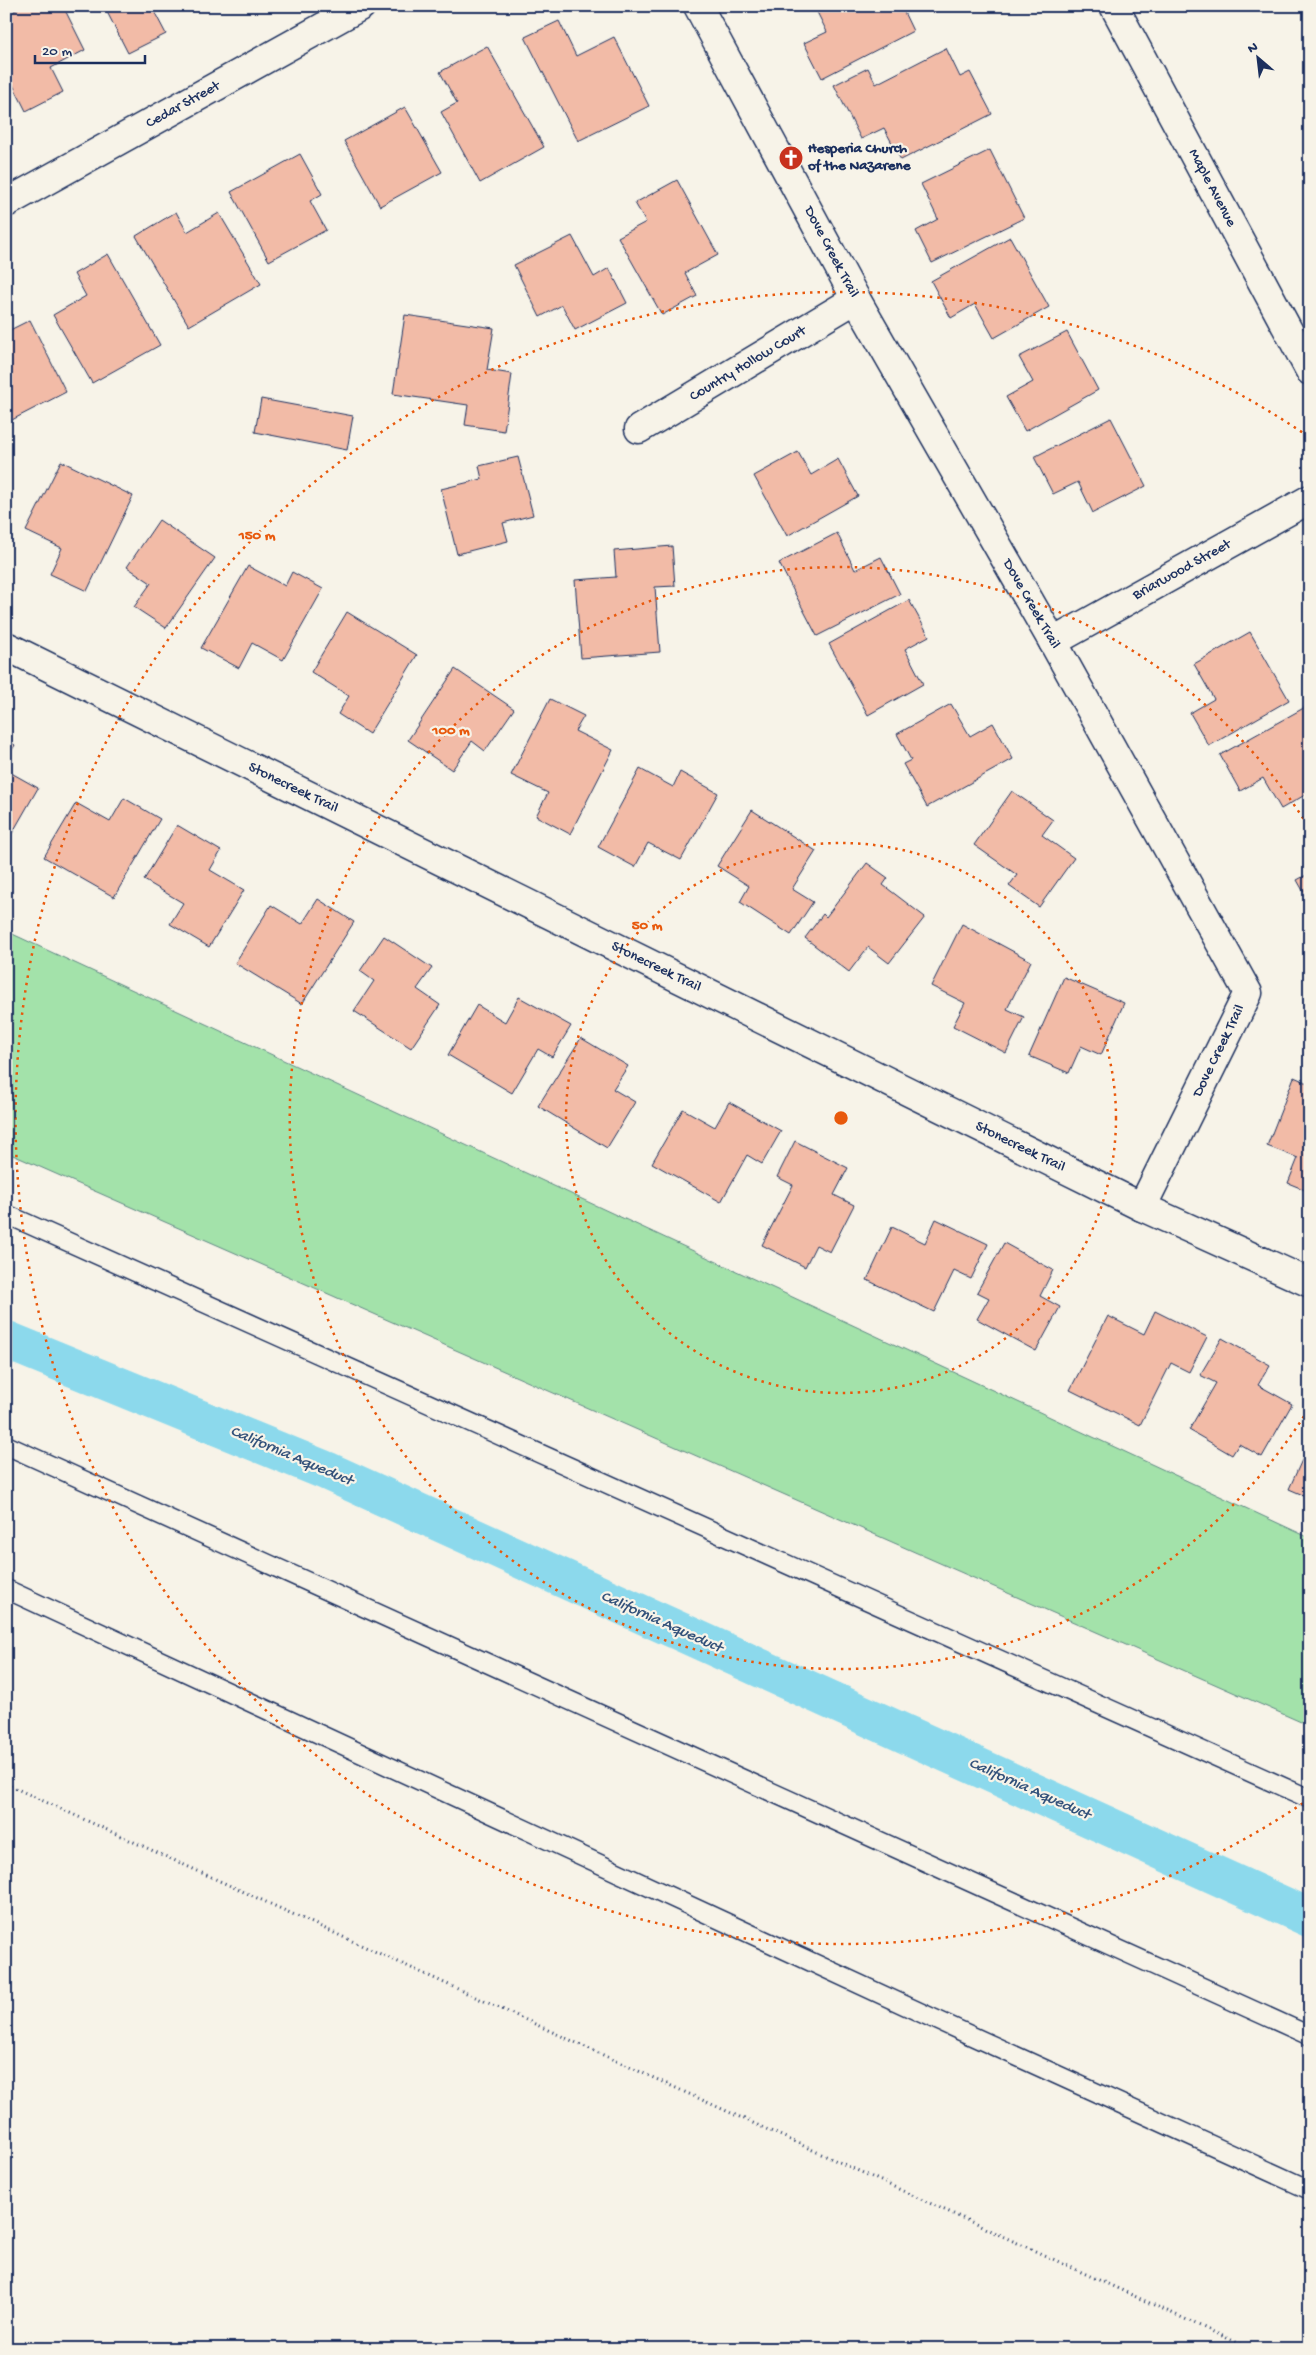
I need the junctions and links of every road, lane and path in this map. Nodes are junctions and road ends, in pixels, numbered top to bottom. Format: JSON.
{"nodes":[{"id":1,"x":361,"y":6,"type":"edge"},
{"id":2,"x":698,"y":6,"type":"edge"},
{"id":3,"x":1114,"y":6,"type":"edge"},
{"id":4,"x":6,"y":203,"type":"edge"},
{"id":5,"x":856,"y":299,"type":"junction"},
{"id":6,"x":1310,"y":371,"type":"edge"},
{"id":7,"x":639,"y":429,"type":"dead end"},
{"id":8,"x":1310,"y":498,"type":"edge"},
{"id":9,"x":1053,"y":642,"type":"junction"},
{"id":10,"x":6,"y":646,"type":"edge"},
{"id":11,"x":1142,"y":1207,"type":"junction"},
{"id":12,"x":6,"y":1214,"type":"edge"},
{"id":13,"x":1310,"y":1282,"type":"edge"},
{"id":14,"x":6,"y":1445,"type":"edge"},
{"id":15,"x":6,"y":1589,"type":"edge"},
{"id":16,"x":6,"y":1784,"type":"edge"},
{"id":17,"x":1310,"y":1799,"type":"edge"},
{"id":18,"x":1310,"y":2036,"type":"edge"},
{"id":19,"x":1310,"y":2190,"type":"edge"},
{"id":20,"x":1251,"y":2349,"type":"edge"}],
"edges":[{"from":1,"to":4,"type":"street","name":"Cedar Street"},
{"from":2,"to":5,"type":"street","name":"Dove Creek Trail"},
{"from":3,"to":6,"type":"street","name":"Maple Avenue"},
{"from":5,"to":7,"type":"street","name":"Country Hollow Court"},
{"from":5,"to":9,"type":"street","name":"Dove Creek Trail"},
{"from":8,"to":9,"type":"street","name":"Briarwood Street"},
{"from":9,"to":11,"type":"street","name":"Dove Creek Trail"},
{"from":10,"to":11,"type":"street","name":"Stonecreek Trail"},
{"from":11,"to":13,"type":"street","name":"Stonecreek Trail"},
{"from":12,"to":17,"type":"lane"},
{"from":14,"to":18,"type":"lane"},
{"from":15,"to":19,"type":"lane"},
{"from":16,"to":20,"type":"path"}]}
